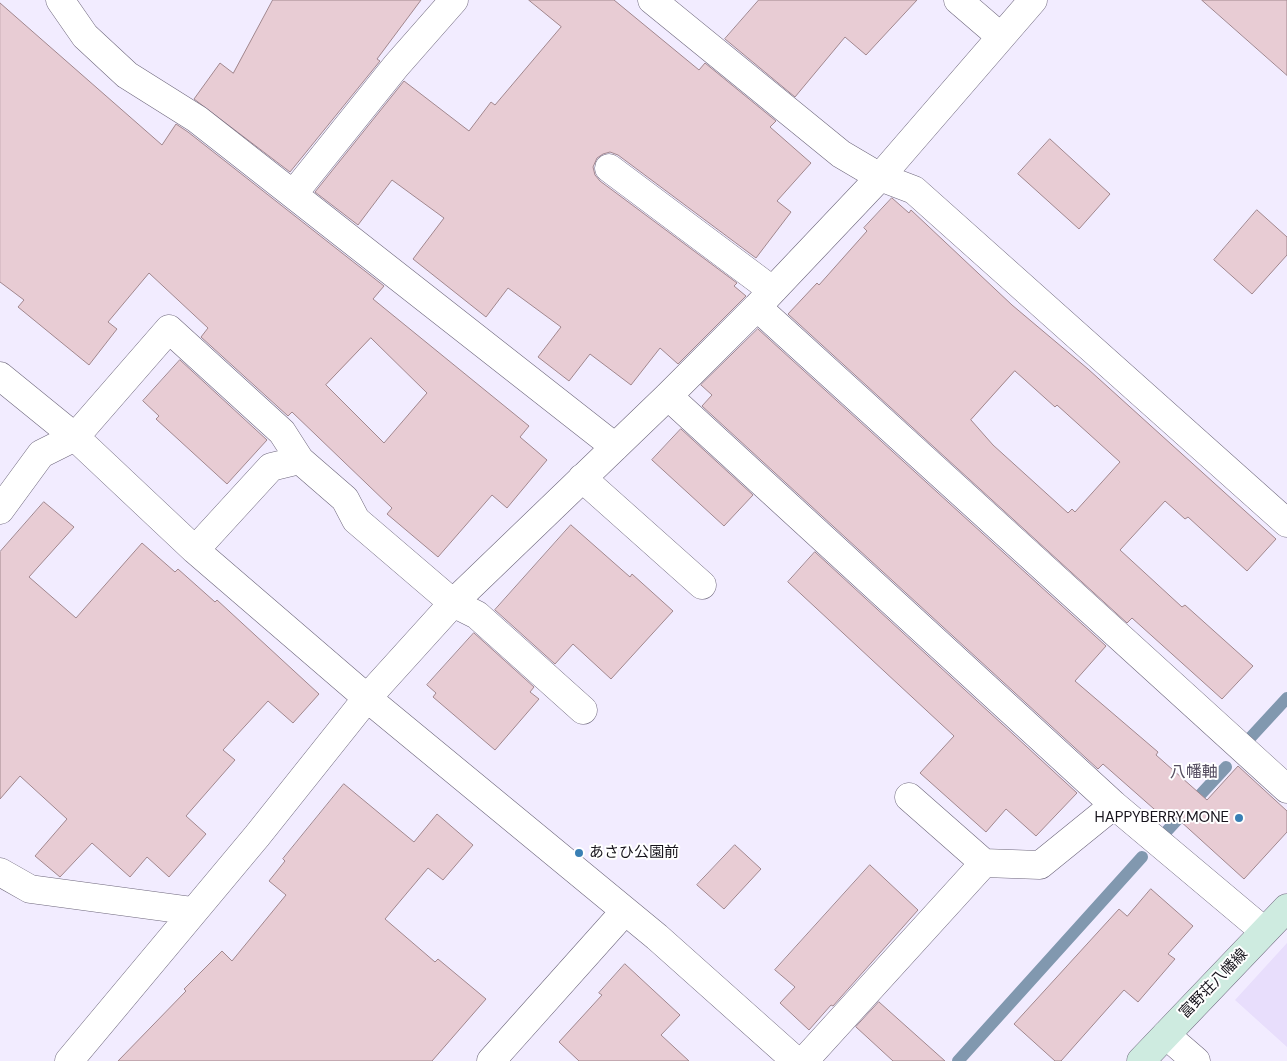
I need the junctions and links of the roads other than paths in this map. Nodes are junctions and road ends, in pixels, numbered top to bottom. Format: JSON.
{"nodes":[{"id":1,"x":60,"y":0,"type":"edge"},
{"id":2,"x":454,"y":0,"type":"edge"},
{"id":3,"x":652,"y":0,"type":"edge"},
{"id":4,"x":958,"y":0,"type":"edge"},
{"id":5,"x":1033,"y":0,"type":"edge"},
{"id":6,"x":1001,"y":37,"type":"junction"},
{"id":7,"x":609,"y":168,"type":"dead end"},
{"id":8,"x":880,"y":177,"type":"junction"},
{"id":9,"x":294,"y":193,"type":"junction"},
{"id":10,"x":764,"y":299,"type":"junction"},
{"id":11,"x":0,"y":376,"type":"edge"},
{"id":12,"x":668,"y":396,"type":"junction"},
{"id":13,"x":75,"y":436,"type":"junction"},
{"id":14,"x":615,"y":447,"type":"junction"},
{"id":15,"x":300,"y":460,"type":"junction"},
{"id":16,"x":582,"y":478,"type":"junction"},
{"id":17,"x":0,"y":510,"type":"edge"},
{"id":18,"x":1287,"y":523,"type":"edge"},
{"id":19,"x":195,"y":550,"type":"junction"},
{"id":20,"x":702,"y":585,"type":"dead end"},
{"id":21,"x":453,"y":602,"type":"junction"},
{"id":22,"x":367,"y":698,"type":"junction"},
{"id":23,"x":582,"y":710,"type":"dead end"},
{"id":24,"x":1287,"y":789,"type":"edge"},
{"id":25,"x":909,"y":797,"type":"dead end"},
{"id":26,"x":1114,"y":805,"type":"junction"},
{"id":27,"x":984,"y":863,"type":"junction"},
{"id":28,"x":0,"y":872,"type":"edge"},
{"id":29,"x":1287,"y":908,"type":"edge"},
{"id":30,"x":193,"y":911,"type":"junction"},
{"id":31,"x":625,"y":911,"type":"junction"},
{"id":32,"x":1264,"y":931,"type":"junction"},
{"id":33,"x":1166,"y":1035,"type":"junction"},
{"id":34,"x":69,"y":1061,"type":"edge"},
{"id":35,"x":491,"y":1061,"type":"edge"},
{"id":36,"x":796,"y":1061,"type":"edge"},
{"id":37,"x":804,"y":1061,"type":"edge"},
{"id":38,"x":1141,"y":1061,"type":"edge"},
{"id":39,"x":1196,"y":1061,"type":"edge"}],
"edges":[{"from":1,"to":9,"type":"street"},
{"from":2,"to":9,"type":"street"},
{"from":3,"to":8,"type":"street"},
{"from":4,"to":6,"type":"street"},
{"from":5,"to":6,"type":"street"},
{"from":6,"to":8,"type":"street"},
{"from":7,"to":10,"type":"street"},
{"from":8,"to":10,"type":"street"},
{"from":8,"to":18,"type":"street"},
{"from":9,"to":14,"type":"street"},
{"from":10,"to":12,"type":"street"},
{"from":10,"to":24,"type":"street"},
{"from":11,"to":13,"type":"street"},
{"from":12,"to":14,"type":"street"},
{"from":12,"to":26,"type":"street"},
{"from":13,"to":15,"type":"street"},
{"from":13,"to":17,"type":"street"},
{"from":13,"to":19,"type":"street"},
{"from":14,"to":16,"type":"street"},
{"from":15,"to":19,"type":"street"},
{"from":15,"to":21,"type":"street"},
{"from":16,"to":20,"type":"street"},
{"from":16,"to":21,"type":"street"},
{"from":19,"to":22,"type":"street"},
{"from":21,"to":22,"type":"street"},
{"from":21,"to":23,"type":"street"},
{"from":22,"to":30,"type":"street"},
{"from":22,"to":31,"type":"street"},
{"from":25,"to":27,"type":"street"},
{"from":26,"to":27,"type":"street"},
{"from":26,"to":32,"type":"street"},
{"from":27,"to":37,"type":"street"},
{"from":28,"to":30,"type":"street"},
{"from":29,"to":32,"type":"main road","name":"富野荘八幡線"},
{"from":30,"to":34,"type":"street"},
{"from":31,"to":35,"type":"street"},
{"from":31,"to":36,"type":"street"},
{"from":32,"to":33,"type":"main road","name":"富野荘八幡線"},
{"from":33,"to":38,"type":"main road","name":"富野荘八幡線"},
{"from":33,"to":39,"type":"street"}]}
